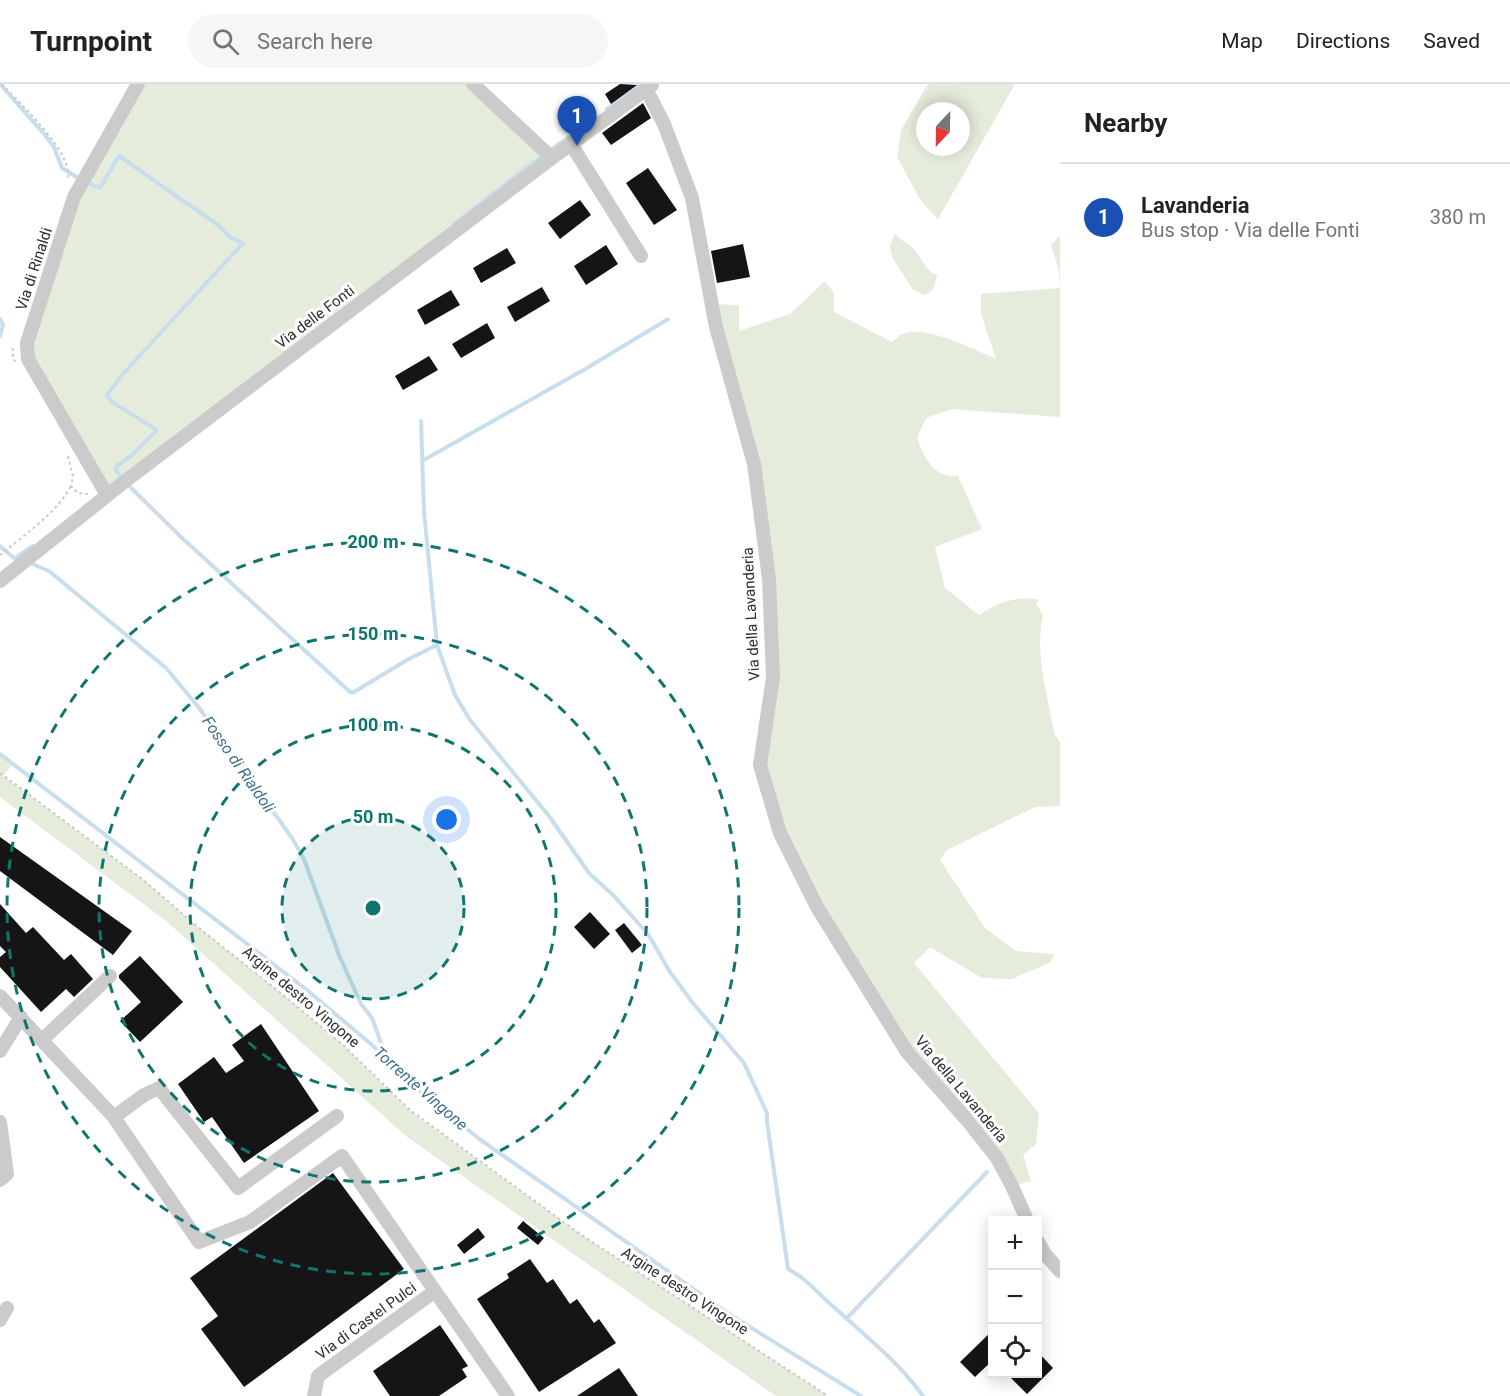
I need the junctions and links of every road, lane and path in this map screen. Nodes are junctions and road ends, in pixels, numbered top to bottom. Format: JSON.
{"nodes":[{"id":1,"x":138,"y":84,"type":"edge"},
{"id":2,"x":473,"y":84,"type":"edge"},
{"id":3,"x":650,"y":86,"type":"edge"},
{"id":4,"x":571,"y":144,"type":"junction"},
{"id":5,"x":552,"y":158,"type":"junction"},
{"id":6,"x":641,"y":256,"type":"dead end"},
{"id":7,"x":71,"y":486,"type":"dead end"},
{"id":8,"x":107,"y":495,"type":"junction"},
{"id":9,"x":0,"y":555,"type":"edge"},
{"id":10,"x":0,"y":581,"type":"edge"},
{"id":11,"x":0,"y":773,"type":"edge"},
{"id":12,"x":110,"y":976,"type":"dead end"},
{"id":13,"x":0,"y":996,"type":"edge"},
{"id":14,"x":21,"y":1017,"type":"junction"},
{"id":15,"x":42,"y":1040,"type":"junction"},
{"id":16,"x":0,"y":1051,"type":"edge"},
{"id":17,"x":113,"y":1116,"type":"junction"},
{"id":18,"x":337,"y":1116,"type":"dead end"},
{"id":19,"x":0,"y":1122,"type":"edge"},
{"id":20,"x":0,"y":1180,"type":"edge"},
{"id":21,"x":1025,"y":1216,"type":"edge"},
{"id":22,"x":1042,"y":1249,"type":"edge"},
{"id":23,"x":1060,"y":1271,"type":"edge"},
{"id":24,"x":435,"y":1291,"type":"junction"},
{"id":25,"x":314,"y":1396,"type":"edge"},
{"id":26,"x":508,"y":1396,"type":"edge"},
{"id":27,"x":828,"y":1396,"type":"edge"}],
"edges":[{"from":1,"to":8,"type":"street","name":"Via di Rinaldi"},
{"from":2,"to":5,"type":"street"},
{"from":3,"to":4,"type":"street","name":"Via delle Fonti"},
{"from":3,"to":21,"type":"street","name":"Via della Lavanderia"},
{"from":4,"to":5,"type":"street","name":"Via delle Fonti"},
{"from":4,"to":6,"type":"street"},
{"from":5,"to":8,"type":"street","name":"Via delle Fonti"},
{"from":7,"to":9,"type":"path"},
{"from":8,"to":10,"type":"street","name":"Via delle Fonti"},
{"from":11,"to":27,"type":"path","name":"Argine destro Vingone"},
{"from":12,"to":15,"type":"street"},
{"from":13,"to":14,"type":"street"},
{"from":14,"to":15,"type":"street"},
{"from":14,"to":16,"type":"street"},
{"from":15,"to":17,"type":"street"},
{"from":17,"to":18,"type":"street"},
{"from":17,"to":24,"type":"street"},
{"from":19,"to":20,"type":"street"},
{"from":22,"to":23,"type":"street"},
{"from":24,"to":25,"type":"street","name":"Via di Castel Pulci"},
{"from":24,"to":26,"type":"street","name":"Via di Castel Pulci"}]}
